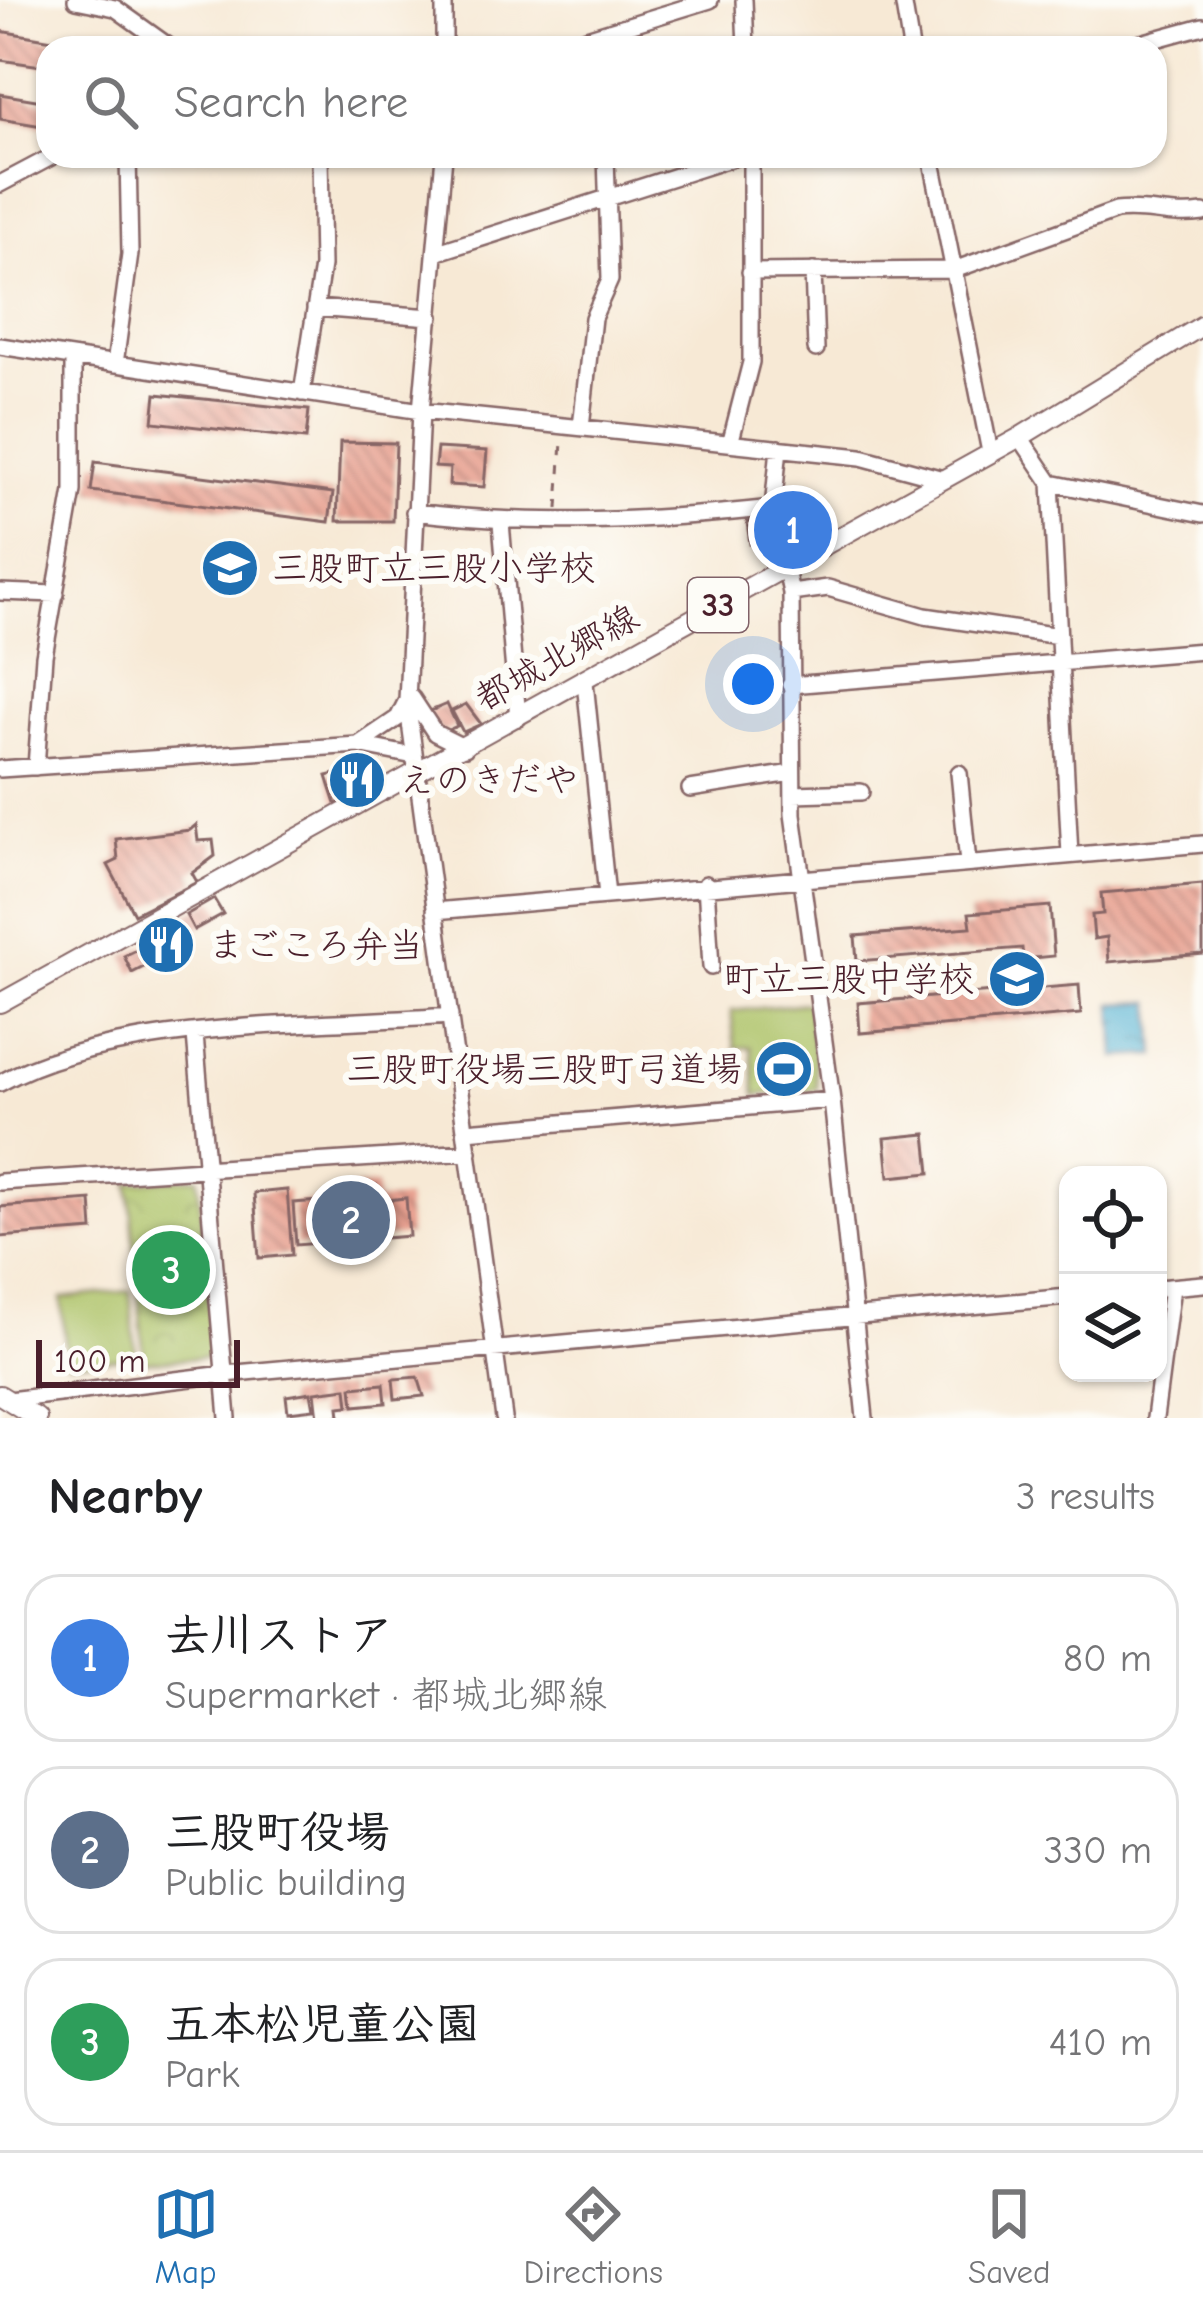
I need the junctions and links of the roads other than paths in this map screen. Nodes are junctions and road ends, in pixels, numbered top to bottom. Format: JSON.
{"nodes":[{"id":1,"x":76,"y":0,"type":"edge"},
{"id":2,"x":443,"y":0,"type":"edge"},
{"id":3,"x":710,"y":0,"type":"edge"},
{"id":4,"x":744,"y":0,"type":"edge"},
{"id":5,"x":903,"y":0,"type":"edge"},
{"id":6,"x":1203,"y":10,"type":"edge"},
{"id":7,"x":1203,"y":26,"type":"edge"},
{"id":8,"x":154,"y":36,"type":"edge"},
{"id":9,"x":444,"y":36,"type":"edge"},
{"id":10,"x":613,"y":36,"type":"edge"},
{"id":11,"x":746,"y":36,"type":"edge"},
{"id":12,"x":909,"y":36,"type":"edge"},
{"id":13,"x":1167,"y":36,"type":"edge"},
{"id":14,"x":36,"y":165,"type":"edge"},
{"id":15,"x":128,"y":168,"type":"edge"},
{"id":16,"x":321,"y":168,"type":"edge"},
{"id":17,"x":443,"y":168,"type":"edge"},
{"id":18,"x":607,"y":168,"type":"edge"},
{"id":19,"x":702,"y":168,"type":"edge"},
{"id":20,"x":751,"y":168,"type":"edge"},
{"id":21,"x":933,"y":168,"type":"edge"},
{"id":22,"x":0,"y":184,"type":"edge"},
{"id":23,"x":609,"y":198,"type":"junction"},
{"id":24,"x":1203,"y":213,"type":"edge"},
{"id":25,"x":438,"y":252,"type":"junction"},
{"id":26,"x":954,"y":269,"type":"junction"},
{"id":27,"x":813,"y":271,"type":"junction"},
{"id":28,"x":750,"y":272,"type":"junction"},
{"id":29,"x":315,"y":308,"type":"junction"},
{"id":30,"x":431,"y":316,"type":"junction"},
{"id":31,"x":1203,"y":325,"type":"edge"},
{"id":32,"x":0,"y":346,"type":"edge"},
{"id":33,"x":816,"y":350,"type":"dead end"},
{"id":34,"x":73,"y":358,"type":"junction"},
{"id":35,"x":115,"y":364,"type":"junction"},
{"id":36,"x":302,"y":393,"type":"junction"},
{"id":37,"x":421,"y":411,"type":"junction"},
{"id":38,"x":572,"y":426,"type":"junction"},
{"id":39,"x":1020,"y":437,"type":"junction"},
{"id":40,"x":731,"y":440,"type":"junction"},
{"id":41,"x":779,"y":448,"type":"junction"},
{"id":42,"x":990,"y":452,"type":"junction"},
{"id":43,"x":943,"y":479,"type":"junction"},
{"id":44,"x":1051,"y":483,"type":"junction"},
{"id":45,"x":772,"y":508,"type":"junction"},
{"id":46,"x":414,"y":512,"type":"junction"},
{"id":47,"x":1203,"y":514,"type":"edge"},
{"id":48,"x":501,"y":523,"type":"junction"},
{"id":49,"x":789,"y":563,"type":"junction"},
{"id":50,"x":0,"y":592,"type":"edge"},
{"id":51,"x":791,"y":593,"type":"junction"},
{"id":52,"x":56,"y":594,"type":"junction"},
{"id":53,"x":1059,"y":636,"type":"junction"},
{"id":54,"x":1203,"y":651,"type":"edge"},
{"id":55,"x":1061,"y":663,"type":"junction"},
{"id":56,"x":585,"y":682,"type":"junction"},
{"id":57,"x":790,"y":685,"type":"junction"},
{"id":58,"x":407,"y":695,"type":"junction"},
{"id":59,"x":518,"y":718,"type":"junction"},
{"id":60,"x":358,"y":745,"type":"junction"},
{"id":61,"x":465,"y":748,"type":"junction"},
{"id":62,"x":416,"y":765,"type":"junction"},
{"id":63,"x":36,"y":767,"type":"junction"},
{"id":64,"x":0,"y":769,"type":"edge"},
{"id":65,"x":793,"y":773,"type":"junction"},
{"id":66,"x":959,"y":773,"type":"dead end"},
{"id":67,"x":690,"y":789,"type":"dead end"},
{"id":68,"x":861,"y":792,"type":"dead end"},
{"id":69,"x":793,"y":794,"type":"junction"},
{"id":70,"x":1203,"y":844,"type":"edge"},
{"id":71,"x":1070,"y":855,"type":"junction"},
{"id":72,"x":968,"y":863,"type":"junction"},
{"id":73,"x":802,"y":876,"type":"junction"},
{"id":74,"x":706,"y":884,"type":"junction"},
{"id":75,"x":607,"y":896,"type":"junction"},
{"id":76,"x":435,"y":911,"type":"junction"},
{"id":77,"x":711,"y":967,"type":"dead end"},
{"id":78,"x":0,"y":1003,"type":"edge"},
{"id":79,"x":450,"y":1016,"type":"junction"},
{"id":80,"x":195,"y":1035,"type":"junction"},
{"id":81,"x":0,"y":1083,"type":"edge"},
{"id":82,"x":832,"y":1100,"type":"junction"},
{"id":83,"x":466,"y":1131,"type":"junction"},
{"id":84,"x":469,"y":1152,"type":"junction"},
{"id":85,"x":211,"y":1171,"type":"junction"},
{"id":86,"x":0,"y":1182,"type":"edge"},
{"id":87,"x":1203,"y":1284,"type":"edge"},
{"id":88,"x":1167,"y":1288,"type":"edge"},
{"id":89,"x":1059,"y":1298,"type":"edge"},
{"id":90,"x":854,"y":1316,"type":"junction"},
{"id":91,"x":496,"y":1349,"type":"junction"},
{"id":92,"x":225,"y":1374,"type":"junction"},
{"id":93,"x":1158,"y":1382,"type":"edge"},
{"id":94,"x":4,"y":1398,"type":"edge"},
{"id":95,"x":38,"y":1418,"type":"edge"},
{"id":96,"x":229,"y":1418,"type":"edge"},
{"id":97,"x":503,"y":1418,"type":"edge"},
{"id":98,"x":865,"y":1418,"type":"edge"},
{"id":99,"x":1155,"y":1418,"type":"edge"}],
"edges":[{"from":1,"to":8,"type":"street"},
{"from":2,"to":9,"type":"street"},
{"from":3,"to":10,"type":"street"},
{"from":4,"to":11,"type":"street"},
{"from":5,"to":12,"type":"street"},
{"from":6,"to":7,"type":"street"},
{"from":7,"to":13,"type":"street"},
{"from":14,"to":22,"type":"street"},
{"from":15,"to":35,"type":"street"},
{"from":16,"to":29,"type":"street"},
{"from":17,"to":25,"type":"street"},
{"from":18,"to":23,"type":"street"},
{"from":19,"to":23,"type":"street"},
{"from":20,"to":28,"type":"street"},
{"from":21,"to":26,"type":"street"},
{"from":23,"to":25,"type":"street"},
{"from":23,"to":38,"type":"street"},
{"from":24,"to":26,"type":"street"},
{"from":25,"to":30,"type":"street"},
{"from":26,"to":27,"type":"street"},
{"from":26,"to":42,"type":"street"},
{"from":27,"to":28,"type":"street"},
{"from":27,"to":33,"type":"street"},
{"from":28,"to":40,"type":"street"},
{"from":29,"to":30,"type":"street"},
{"from":29,"to":36,"type":"street"},
{"from":30,"to":37,"type":"street"},
{"from":31,"to":39,"type":"main road","name":"都城北郷線","number":"33"},
{"from":32,"to":34,"type":"street"},
{"from":34,"to":35,"type":"street"},
{"from":34,"to":52,"type":"street"},
{"from":35,"to":36,"type":"street"},
{"from":36,"to":37,"type":"street"},
{"from":37,"to":38,"type":"street"},
{"from":37,"to":46,"type":"street"},
{"from":38,"to":40,"type":"street"},
{"from":39,"to":42,"type":"main road","name":"都城北郷線","number":"33"},
{"from":39,"to":44,"type":"street"},
{"from":40,"to":41,"type":"street"},
{"from":41,"to":43,"type":"street"},
{"from":41,"to":45,"type":"street"},
{"from":42,"to":43,"type":"main road","name":"都城北郷線","number":"33"},
{"from":43,"to":49,"type":"main road","name":"都城北郷線","number":"33"},
{"from":44,"to":47,"type":"street"},
{"from":44,"to":53,"type":"street"},
{"from":45,"to":48,"type":"street"},
{"from":45,"to":49,"type":"street"},
{"from":46,"to":48,"type":"street"},
{"from":46,"to":58,"type":"street"},
{"from":48,"to":59,"type":"street"},
{"from":49,"to":51,"type":"street"},
{"from":49,"to":56,"type":"main road","name":"都城北郷線","number":"33"},
{"from":50,"to":52,"type":"street"},
{"from":51,"to":53,"type":"street"},
{"from":51,"to":57,"type":"street"},
{"from":52,"to":63,"type":"street"},
{"from":53,"to":55,"type":"street"},
{"from":54,"to":55,"type":"street"},
{"from":55,"to":57,"type":"street"},
{"from":55,"to":71,"type":"street"},
{"from":56,"to":59,"type":"main road","name":"都城北郷線","number":"33"},
{"from":56,"to":75,"type":"street"},
{"from":57,"to":65,"type":"street"},
{"from":58,"to":60,"type":"street"},
{"from":58,"to":61,"type":"street"},
{"from":58,"to":62,"type":"street"},
{"from":59,"to":61,"type":"main road","name":"都城北郷線","number":"33"},
{"from":60,"to":62,"type":"street"},
{"from":60,"to":63,"type":"street"},
{"from":61,"to":62,"type":"main road","name":"都城北郷線","number":"33"},
{"from":62,"to":76,"type":"street"},
{"from":62,"to":78,"type":"main road","name":"都城北郷線","number":"33"},
{"from":63,"to":64,"type":"street"},
{"from":65,"to":67,"type":"street"},
{"from":65,"to":69,"type":"street"},
{"from":66,"to":72,"type":"street"},
{"from":68,"to":69,"type":"street"},
{"from":69,"to":73,"type":"street"},
{"from":70,"to":71,"type":"street"},
{"from":71,"to":72,"type":"street"},
{"from":72,"to":73,"type":"street"},
{"from":73,"to":74,"type":"street"},
{"from":73,"to":82,"type":"street"},
{"from":74,"to":75,"type":"street"},
{"from":74,"to":77,"type":"street"},
{"from":75,"to":76,"type":"street"},
{"from":76,"to":79,"type":"street"},
{"from":79,"to":80,"type":"street"},
{"from":79,"to":83,"type":"street"},
{"from":80,"to":81,"type":"street"},
{"from":80,"to":85,"type":"street"},
{"from":82,"to":83,"type":"street"},
{"from":82,"to":90,"type":"street"},
{"from":83,"to":84,"type":"street"},
{"from":84,"to":85,"type":"street"},
{"from":84,"to":91,"type":"street"},
{"from":85,"to":86,"type":"street"},
{"from":85,"to":92,"type":"street"},
{"from":87,"to":88,"type":"street"},
{"from":89,"to":90,"type":"street"},
{"from":90,"to":91,"type":"street"},
{"from":90,"to":98,"type":"street"},
{"from":91,"to":92,"type":"street"},
{"from":91,"to":97,"type":"street"},
{"from":92,"to":94,"type":"street"},
{"from":92,"to":96,"type":"street"},
{"from":93,"to":99,"type":"street"},
{"from":94,"to":95,"type":"main road"}]}
